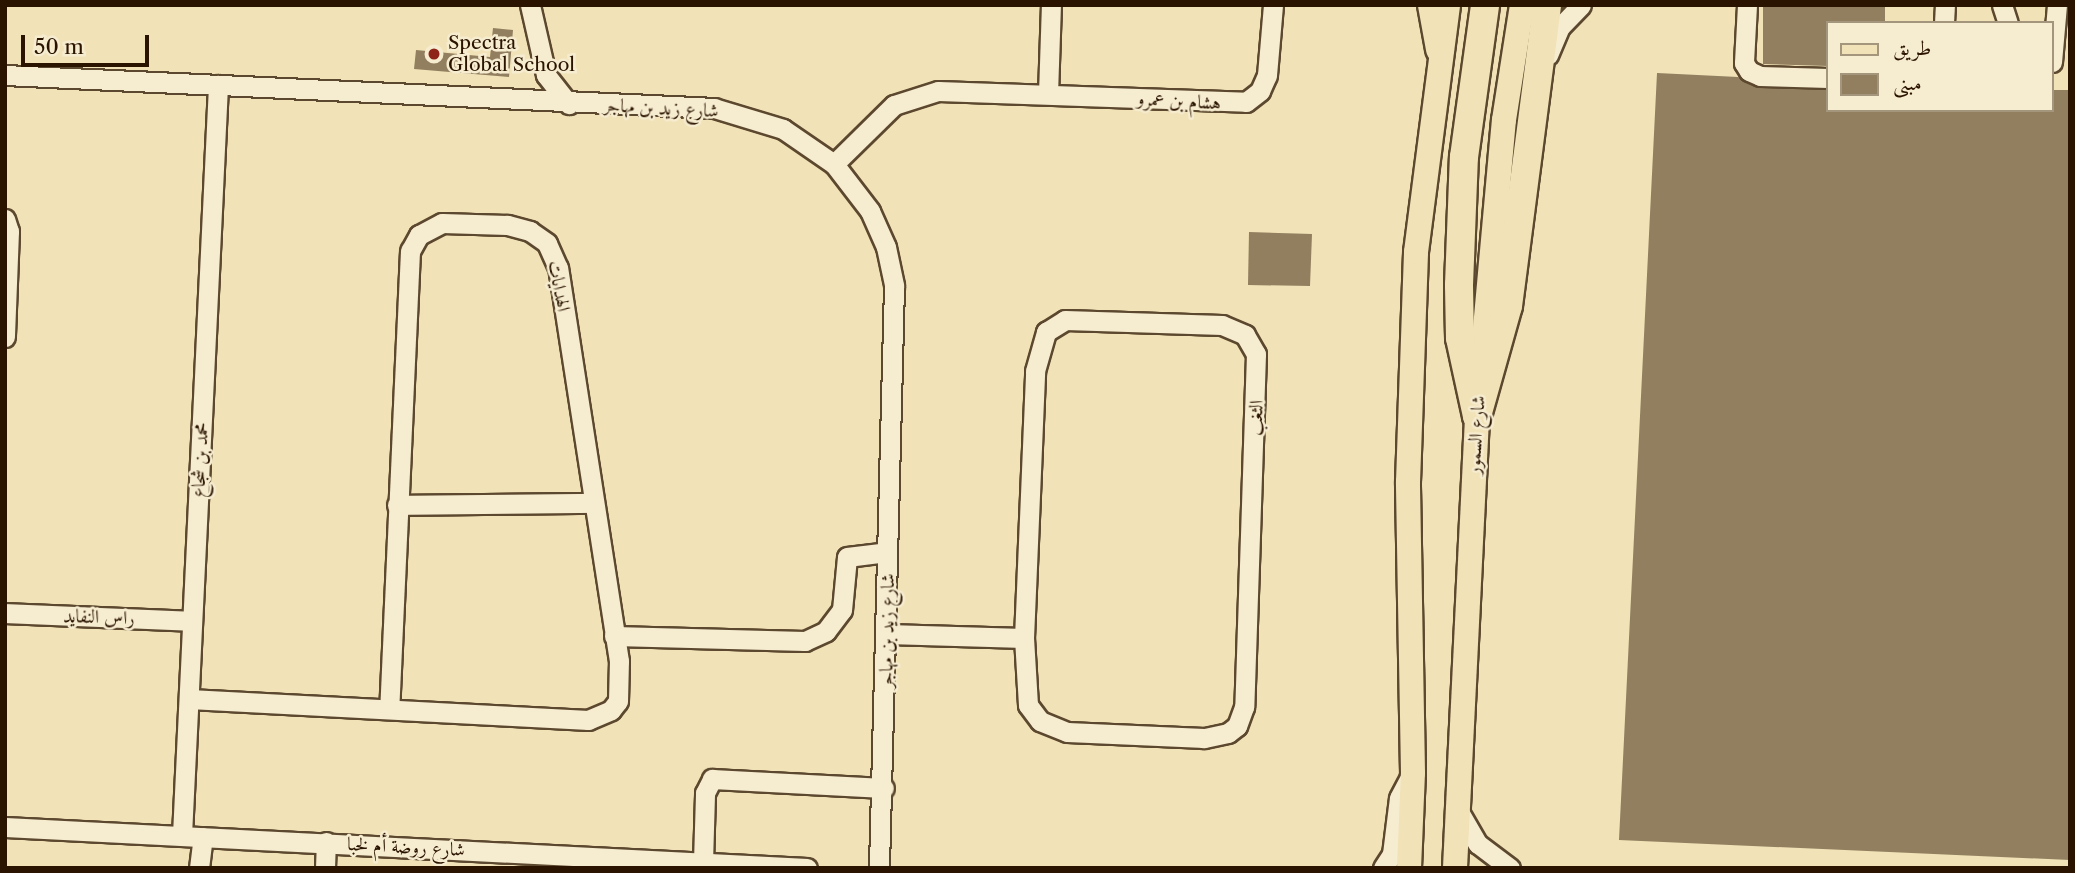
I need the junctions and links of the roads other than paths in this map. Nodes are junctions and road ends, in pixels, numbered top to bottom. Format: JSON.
{"nodes":[{"id":1,"x":530,"y":5,"type":"edge"},
{"id":2,"x":1051,"y":5,"type":"edge"},
{"id":3,"x":1273,"y":5,"type":"edge"},
{"id":4,"x":1432,"y":5,"type":"edge"},
{"id":5,"x":1448,"y":5,"type":"edge"},
{"id":6,"x":1485,"y":5,"type":"edge"},
{"id":7,"x":1522,"y":5,"type":"edge"},
{"id":8,"x":1547,"y":5,"type":"edge"},
{"id":9,"x":1581,"y":5,"type":"edge"},
{"id":10,"x":1747,"y":5,"type":"edge"},
{"id":11,"x":2057,"y":5,"type":"edge"},
{"id":12,"x":2054,"y":39,"type":"edge"},
{"id":13,"x":1440,"y":49,"type":"junction"},
{"id":14,"x":5,"y":75,"type":"edge"},
{"id":15,"x":1826,"y":78,"type":"edge"},
{"id":16,"x":218,"y":85,"type":"junction"},
{"id":17,"x":1534,"y":89,"type":"junction"},
{"id":18,"x":1048,"y":94,"type":"junction"},
{"id":19,"x":569,"y":104,"type":"junction"},
{"id":20,"x":834,"y":163,"type":"junction"},
{"id":21,"x":5,"y":219,"type":"edge"},
{"id":22,"x":5,"y":337,"type":"edge"},
{"id":23,"x":1477,"y":415,"type":"junction"},
{"id":24,"x":593,"y":503,"type":"junction"},
{"id":25,"x":397,"y":505,"type":"junction"},
{"id":26,"x":887,"y":552,"type":"junction"},
{"id":27,"x":5,"y":613,"type":"edge"},
{"id":28,"x":192,"y":621,"type":"junction"},
{"id":29,"x":887,"y":634,"type":"junction"},
{"id":30,"x":614,"y":636,"type":"junction"},
{"id":31,"x":1024,"y":638,"type":"junction"},
{"id":32,"x":188,"y":699,"type":"junction"},
{"id":33,"x":388,"y":707,"type":"junction"},
{"id":34,"x":1413,"y":773,"type":"junction"},
{"id":35,"x":884,"y":788,"type":"junction"},
{"id":36,"x":1458,"y":809,"type":"junction"},
{"id":37,"x":5,"y":827,"type":"edge"},
{"id":38,"x":182,"y":835,"type":"junction"},
{"id":39,"x":203,"y":836,"type":"junction"},
{"id":40,"x":326,"y":842,"type":"junction"},
{"id":41,"x":703,"y":862,"type":"junction"},
{"id":42,"x":198,"y":868,"type":"edge"},
{"id":43,"x":325,"y":868,"type":"edge"},
{"id":44,"x":807,"y":868,"type":"edge"},
{"id":45,"x":879,"y":868,"type":"edge"},
{"id":46,"x":1383,"y":868,"type":"edge"},
{"id":47,"x":1409,"y":868,"type":"edge"},
{"id":48,"x":1455,"y":868,"type":"edge"},
{"id":49,"x":1510,"y":868,"type":"edge"}],
"edges":[{"from":1,"to":19,"type":"street"},
{"from":2,"to":18,"type":"street"},
{"from":3,"to":18,"type":"street","name":"هشام بن عمرو"},
{"from":4,"to":13,"type":"highway"},
{"from":5,"to":13,"type":"main road"},
{"from":6,"to":23,"type":"highway"},
{"from":7,"to":23,"type":"main road","name":"شارع السمور"},
{"from":8,"to":17,"type":"highway"},
{"from":9,"to":17,"type":"street"},
{"from":10,"to":15,"type":"street"},
{"from":11,"to":12,"type":"street"},
{"from":13,"to":34,"type":"main road"},
{"from":14,"to":16,"type":"street","name":"شارع زيد بن مهاجر"},
{"from":16,"to":19,"type":"street","name":"شارع زيد بن مهاجر"},
{"from":16,"to":28,"type":"street","name":"محمد بن شجاع"},
{"from":17,"to":23,"type":"highway"},
{"from":18,"to":20,"type":"street","name":"هشام بن عمرو"},
{"from":19,"to":20,"type":"street","name":"شارع زيد بن مهاجر"},
{"from":20,"to":26,"type":"street","name":"شارع زيد بن مهاجر"},
{"from":21,"to":22,"type":"street"},
{"from":23,"to":36,"type":"main road","name":"شارع السمور"},
{"from":24,"to":25,"type":"street"},
{"from":24,"to":25,"type":"street","name":"الهدايات"},
{"from":24,"to":30,"type":"street","name":"الهدايات"},
{"from":25,"to":33,"type":"street","name":"الهدايات"},
{"from":26,"to":29,"type":"street","name":"شارع زيد بن مهاجر"},
{"from":26,"to":30,"type":"street"},
{"from":27,"to":28,"type":"street","name":"راس النفايد"},
{"from":28,"to":32,"type":"street","name":"محمد بن شجاع"},
{"from":29,"to":31,"type":"street"},
{"from":29,"to":35,"type":"street","name":"شارع زيد بن مهاجر"},
{"from":30,"to":33,"type":"street","name":"الهدايات"},
{"from":31,"to":31,"type":"street","name":"الثغب"},
{"from":32,"to":33,"type":"street","name":"الهدايات"},
{"from":32,"to":38,"type":"street","name":"محمد بن شجاع"},
{"from":34,"to":46,"type":"street"},
{"from":34,"to":47,"type":"main road"},
{"from":35,"to":41,"type":"street"},
{"from":35,"to":45,"type":"street","name":"شارع زيد بن مهاجر"},
{"from":36,"to":48,"type":"main road","name":"شارع السمور"},
{"from":36,"to":49,"type":"street"},
{"from":37,"to":38,"type":"street","name":"شارع روضة أم لخبا"},
{"from":38,"to":39,"type":"street","name":"شارع روضة أم لخبا"},
{"from":39,"to":40,"type":"street","name":"شارع روضة أم لخبا"},
{"from":39,"to":42,"type":"street"},
{"from":40,"to":41,"type":"street","name":"شارع روضة أم لخبا"},
{"from":40,"to":43,"type":"street"},
{"from":41,"to":44,"type":"street","name":"شارع روضة أم لخبا"}]}
